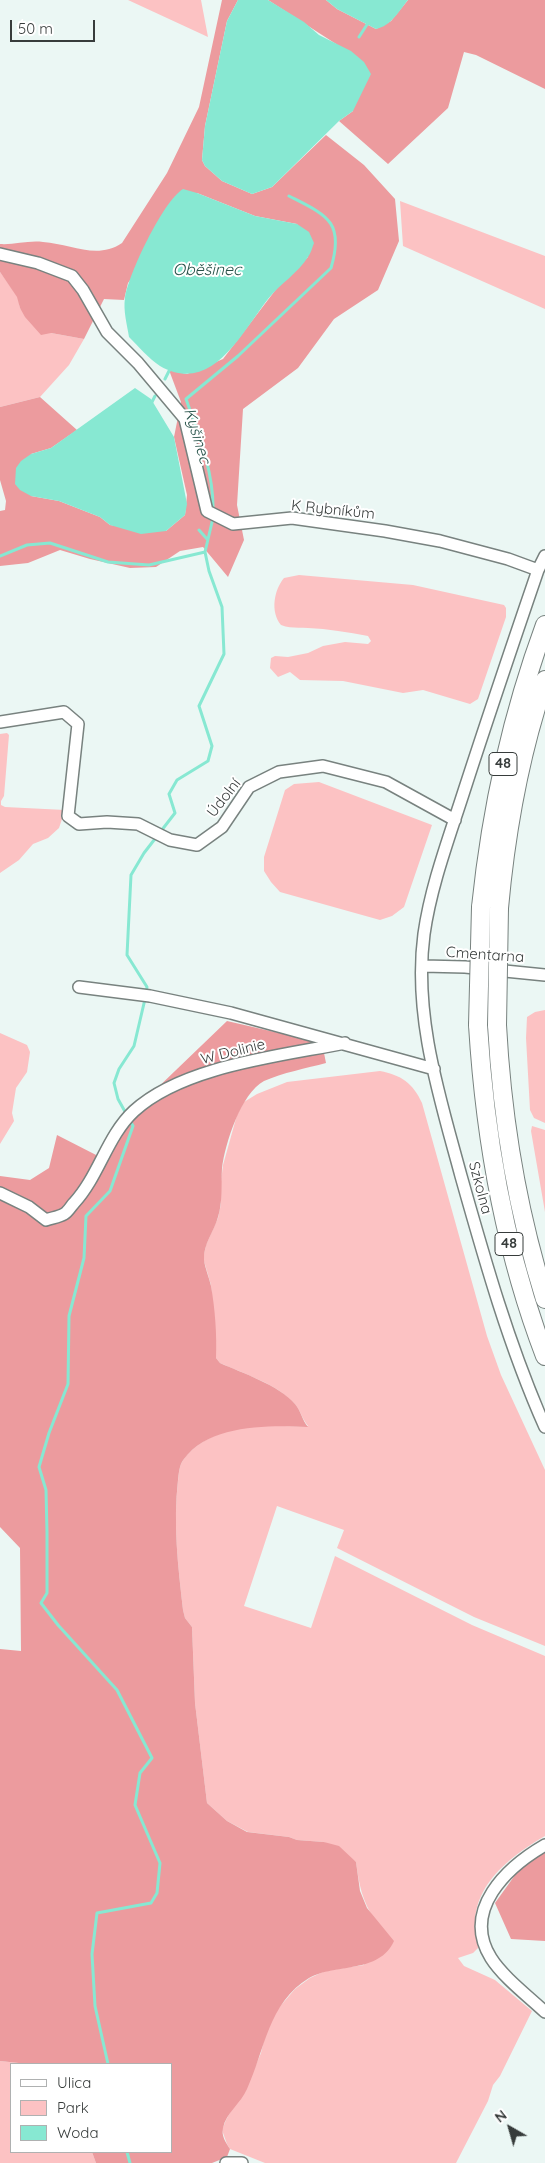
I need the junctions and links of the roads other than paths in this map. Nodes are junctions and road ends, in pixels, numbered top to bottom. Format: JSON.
{"nodes":[{"id":1,"x":0,"y":254,"type":"edge"},
{"id":2,"x":545,"y":556,"type":"edge"},
{"id":3,"x":538,"y":570,"type":"junction"},
{"id":4,"x":545,"y":625,"type":"edge"},
{"id":5,"x":545,"y":680,"type":"edge"},
{"id":6,"x":0,"y":722,"type":"edge"},
{"id":7,"x":455,"y":820,"type":"junction"},
{"id":8,"x":423,"y":966,"type":"junction"},
{"id":9,"x":545,"y":975,"type":"edge"},
{"id":10,"x":79,"y":987,"type":"dead end"},
{"id":11,"x":345,"y":1043,"type":"junction"},
{"id":12,"x":434,"y":1068,"type":"junction"},
{"id":13,"x":0,"y":1193,"type":"edge"},
{"id":14,"x":545,"y":1299,"type":"edge"},
{"id":15,"x":545,"y":1356,"type":"edge"},
{"id":16,"x":545,"y":1427,"type":"edge"},
{"id":17,"x":545,"y":1845,"type":"edge"},
{"id":18,"x":542,"y":2006,"type":"edge"},
{"id":19,"x":226,"y":2163,"type":"edge"},
{"id":20,"x":242,"y":2163,"type":"edge"}],
"edges":[{"from":1,"to":3,"type":"street","name":"K Rybníkům"},
{"from":2,"to":3,"type":"street","name":"Szkolna"},
{"from":3,"to":7,"type":"street","name":"Szkolna"},
{"from":4,"to":15,"type":"highway","number":"48","bridge":true},
{"from":5,"to":14,"type":"highway","number":"48","bridge":true},
{"from":6,"to":7,"type":"street","name":"Údolní"},
{"from":7,"to":8,"type":"street","name":"Szkolna"},
{"from":8,"to":9,"type":"street","name":"Cmentarna"},
{"from":8,"to":12,"type":"street","name":"Szkolna"},
{"from":10,"to":11,"type":"street","name":"W Dolinie"},
{"from":11,"to":12,"type":"street"},
{"from":11,"to":13,"type":"street","name":"W Dolinie"},
{"from":12,"to":16,"type":"street","name":"Szkolna"},
{"from":17,"to":18,"type":"street"},
{"from":19,"to":20,"type":"street"}]}
